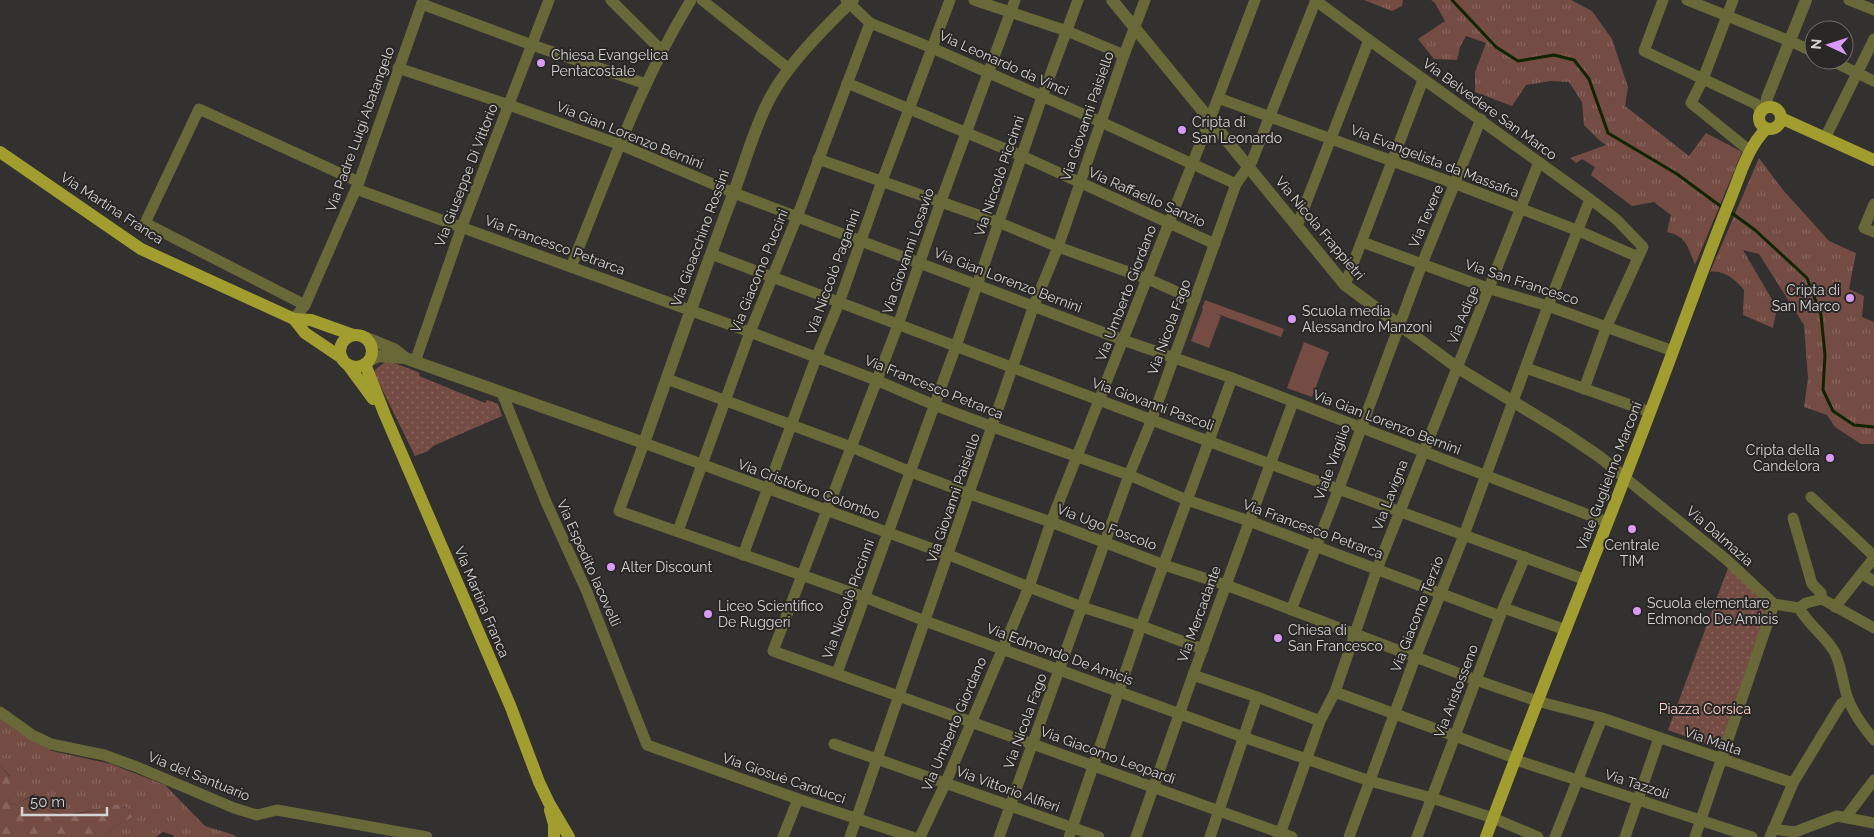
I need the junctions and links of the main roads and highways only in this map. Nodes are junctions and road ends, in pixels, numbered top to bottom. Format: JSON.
{"nodes":[{"id":1,"x":1781,"y":118,"type":"junction"},
{"id":2,"x":1766,"y":129,"type":"junction"},
{"id":3,"x":0,"y":152,"type":"edge"},
{"id":4,"x":1874,"y":160,"type":"edge"},
{"id":5,"x":294,"y":319,"type":"junction"},
{"id":6,"x":353,"y":335,"type":"junction"},
{"id":7,"x":345,"y":361,"type":"junction"},
{"id":8,"x":367,"y":362,"type":"junction"},
{"id":9,"x":385,"y":415,"type":"junction"},
{"id":10,"x":549,"y":803,"type":"junction"},
{"id":11,"x":554,"y":837,"type":"edge"},
{"id":12,"x":569,"y":837,"type":"edge"},
{"id":13,"x":1486,"y":837,"type":"edge"}],
"edges":[{"from":1,"to":2,"type":"main road","name":"Viale Guglielmo Marconi"},
{"from":1,"to":2,"type":"main road"},
{"from":1,"to":4,"type":"main road"},
{"from":2,"to":13,"type":"main road","name":"Viale Guglielmo Marconi"},
{"from":3,"to":5,"type":"main road","name":"Via Martina Franca"},
{"from":5,"to":6,"type":"main road","name":"Via Martina Franca"},
{"from":5,"to":7,"type":"main road","name":"Via Martina Franca"},
{"from":6,"to":7,"type":"main road"},
{"from":6,"to":8,"type":"main road"},
{"from":7,"to":8,"type":"main road"},
{"from":7,"to":9,"type":"main road","name":"Via Martina Franca"},
{"from":8,"to":9,"type":"main road","name":"Via Martina Franca"},
{"from":9,"to":10,"type":"main road","name":"Via Martina Franca"},
{"from":10,"to":11,"type":"main road","name":"Via Martina Franca"},
{"from":10,"to":12,"type":"main road","name":"Via Martina Franca"}]}
